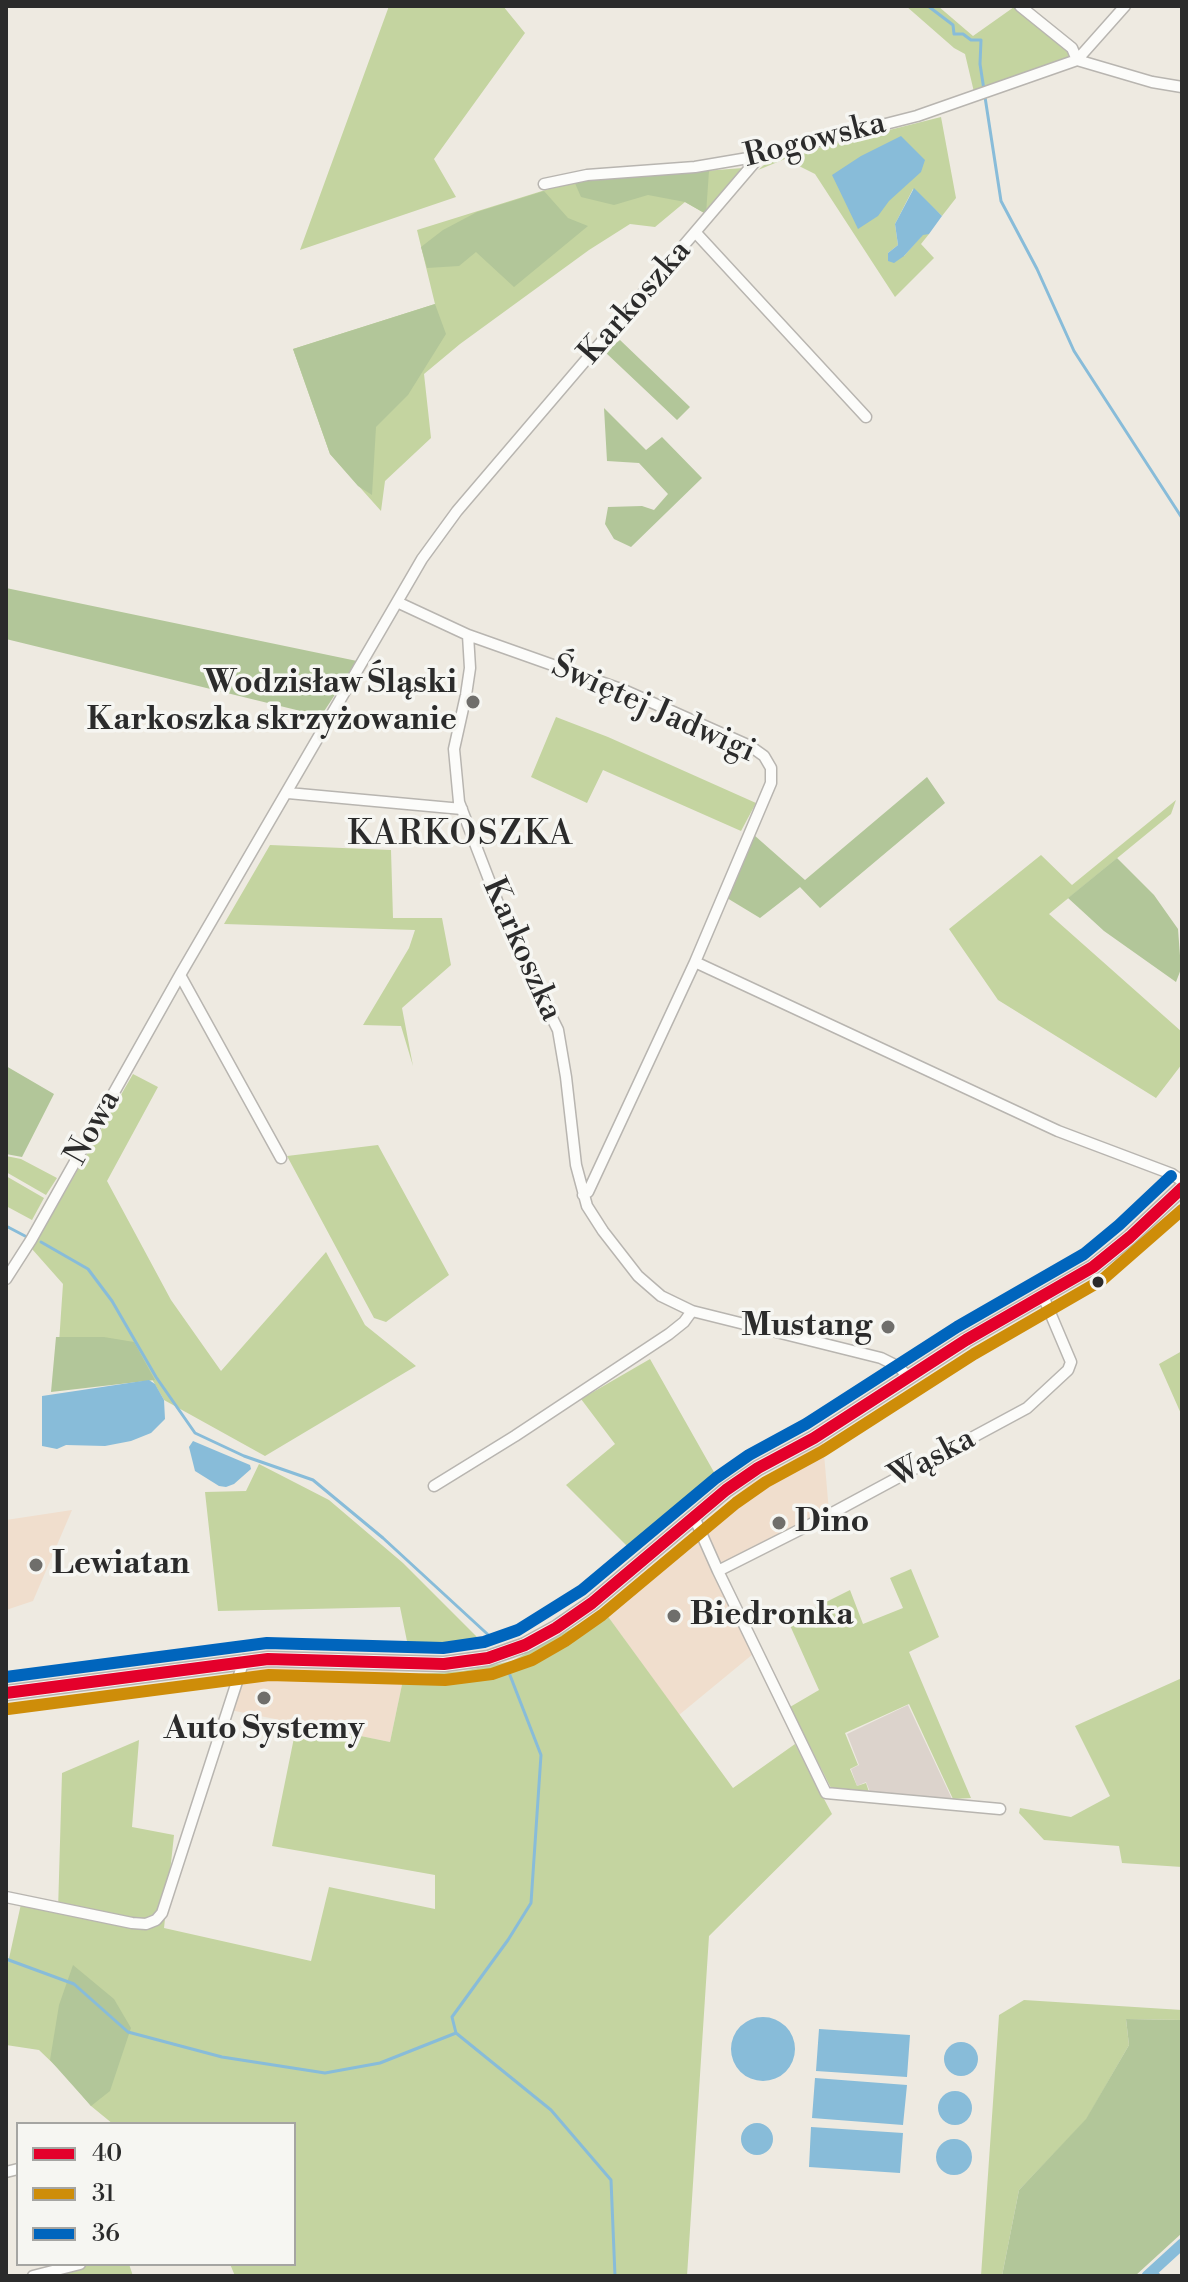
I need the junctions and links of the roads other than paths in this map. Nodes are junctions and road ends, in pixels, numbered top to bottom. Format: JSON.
{"nodes":[{"id":1,"x":1020,"y":6,"type":"edge"},
{"id":2,"x":1125,"y":6,"type":"edge"},
{"id":3,"x":1077,"y":60,"type":"junction"},
{"id":4,"x":1182,"y":87,"type":"edge"},
{"id":5,"x":760,"y":156,"type":"junction"},
{"id":6,"x":544,"y":184,"type":"dead end"},
{"id":7,"x":696,"y":233,"type":"junction"},
{"id":8,"x":866,"y":417,"type":"dead end"},
{"id":9,"x":397,"y":602,"type":"junction"},
{"id":10,"x":468,"y":635,"type":"junction"},
{"id":11,"x":288,"y":793,"type":"junction"},
{"id":12,"x":462,"y":809,"type":"junction"},
{"id":13,"x":695,"y":962,"type":"junction"},
{"id":14,"x":180,"y":975,"type":"junction"},
{"id":15,"x":281,"y":1158,"type":"dead end"},
{"id":16,"x":1182,"y":1181,"type":"edge"},
{"id":17,"x":1182,"y":1188,"type":"edge"},
{"id":18,"x":583,"y":1195,"type":"junction"},
{"id":19,"x":6,"y":1279,"type":"edge"},
{"id":20,"x":1043,"y":1296,"type":"junction"},
{"id":21,"x":692,"y":1311,"type":"junction"},
{"id":22,"x":909,"y":1378,"type":"junction"},
{"id":23,"x":434,"y":1486,"type":"dead end"},
{"id":24,"x":694,"y":1517,"type":"junction"},
{"id":25,"x":718,"y":1571,"type":"junction"},
{"id":26,"x":244,"y":1660,"type":"junction"},
{"id":27,"x":6,"y":1693,"type":"edge"},
{"id":28,"x":1000,"y":1809,"type":"dead end"},
{"id":29,"x":6,"y":1897,"type":"edge"},
{"id":30,"x":74,"y":2266,"type":"edge"},
{"id":31,"x":49,"y":2274,"type":"edge"},
{"id":32,"x":33,"y":2276,"type":"edge"}],
"edges":[{"from":1,"to":3,"type":"street"},
{"from":2,"to":3,"type":"street","name":"Rogowska"},
{"from":3,"to":4,"type":"street"},
{"from":3,"to":5,"type":"street","name":"Rogowska"},
{"from":5,"to":6,"type":"street","name":"Rogowska"},
{"from":5,"to":7,"type":"street","name":"Karkoszka"},
{"from":7,"to":8,"type":"street"},
{"from":7,"to":9,"type":"street","name":"Karkoszka"},
{"from":9,"to":10,"type":"street"},
{"from":9,"to":11,"type":"street","name":"Nowa"},
{"from":10,"to":12,"type":"street","name":"Karkoszka"},
{"from":10,"to":13,"type":"street","name":"Świętej Jadwigi"},
{"from":11,"to":12,"type":"street"},
{"from":11,"to":14,"type":"street","name":"Nowa"},
{"from":12,"to":18,"type":"street","name":"Karkoszka"},
{"from":13,"to":16,"type":"street"},
{"from":13,"to":18,"type":"street","name":"Świętej Jadwigi"},
{"from":14,"to":15,"type":"street"},
{"from":14,"to":19,"type":"street","name":"Nowa"},
{"from":17,"to":20,"type":"street"},
{"from":18,"to":21,"type":"street","name":"Karkoszka"},
{"from":20,"to":22,"type":"street"},
{"from":20,"to":25,"type":"street","name":"Wąska"},
{"from":21,"to":22,"type":"street","name":"Karkoszka"},
{"from":21,"to":23,"type":"street"},
{"from":22,"to":24,"type":"street"},
{"from":24,"to":25,"type":"street"},
{"from":24,"to":26,"type":"street"},
{"from":25,"to":28,"type":"street"},
{"from":26,"to":27,"type":"street"},
{"from":26,"to":29,"type":"street"},
{"from":30,"to":31,"type":"street"},
{"from":31,"to":32,"type":"street"}]}
